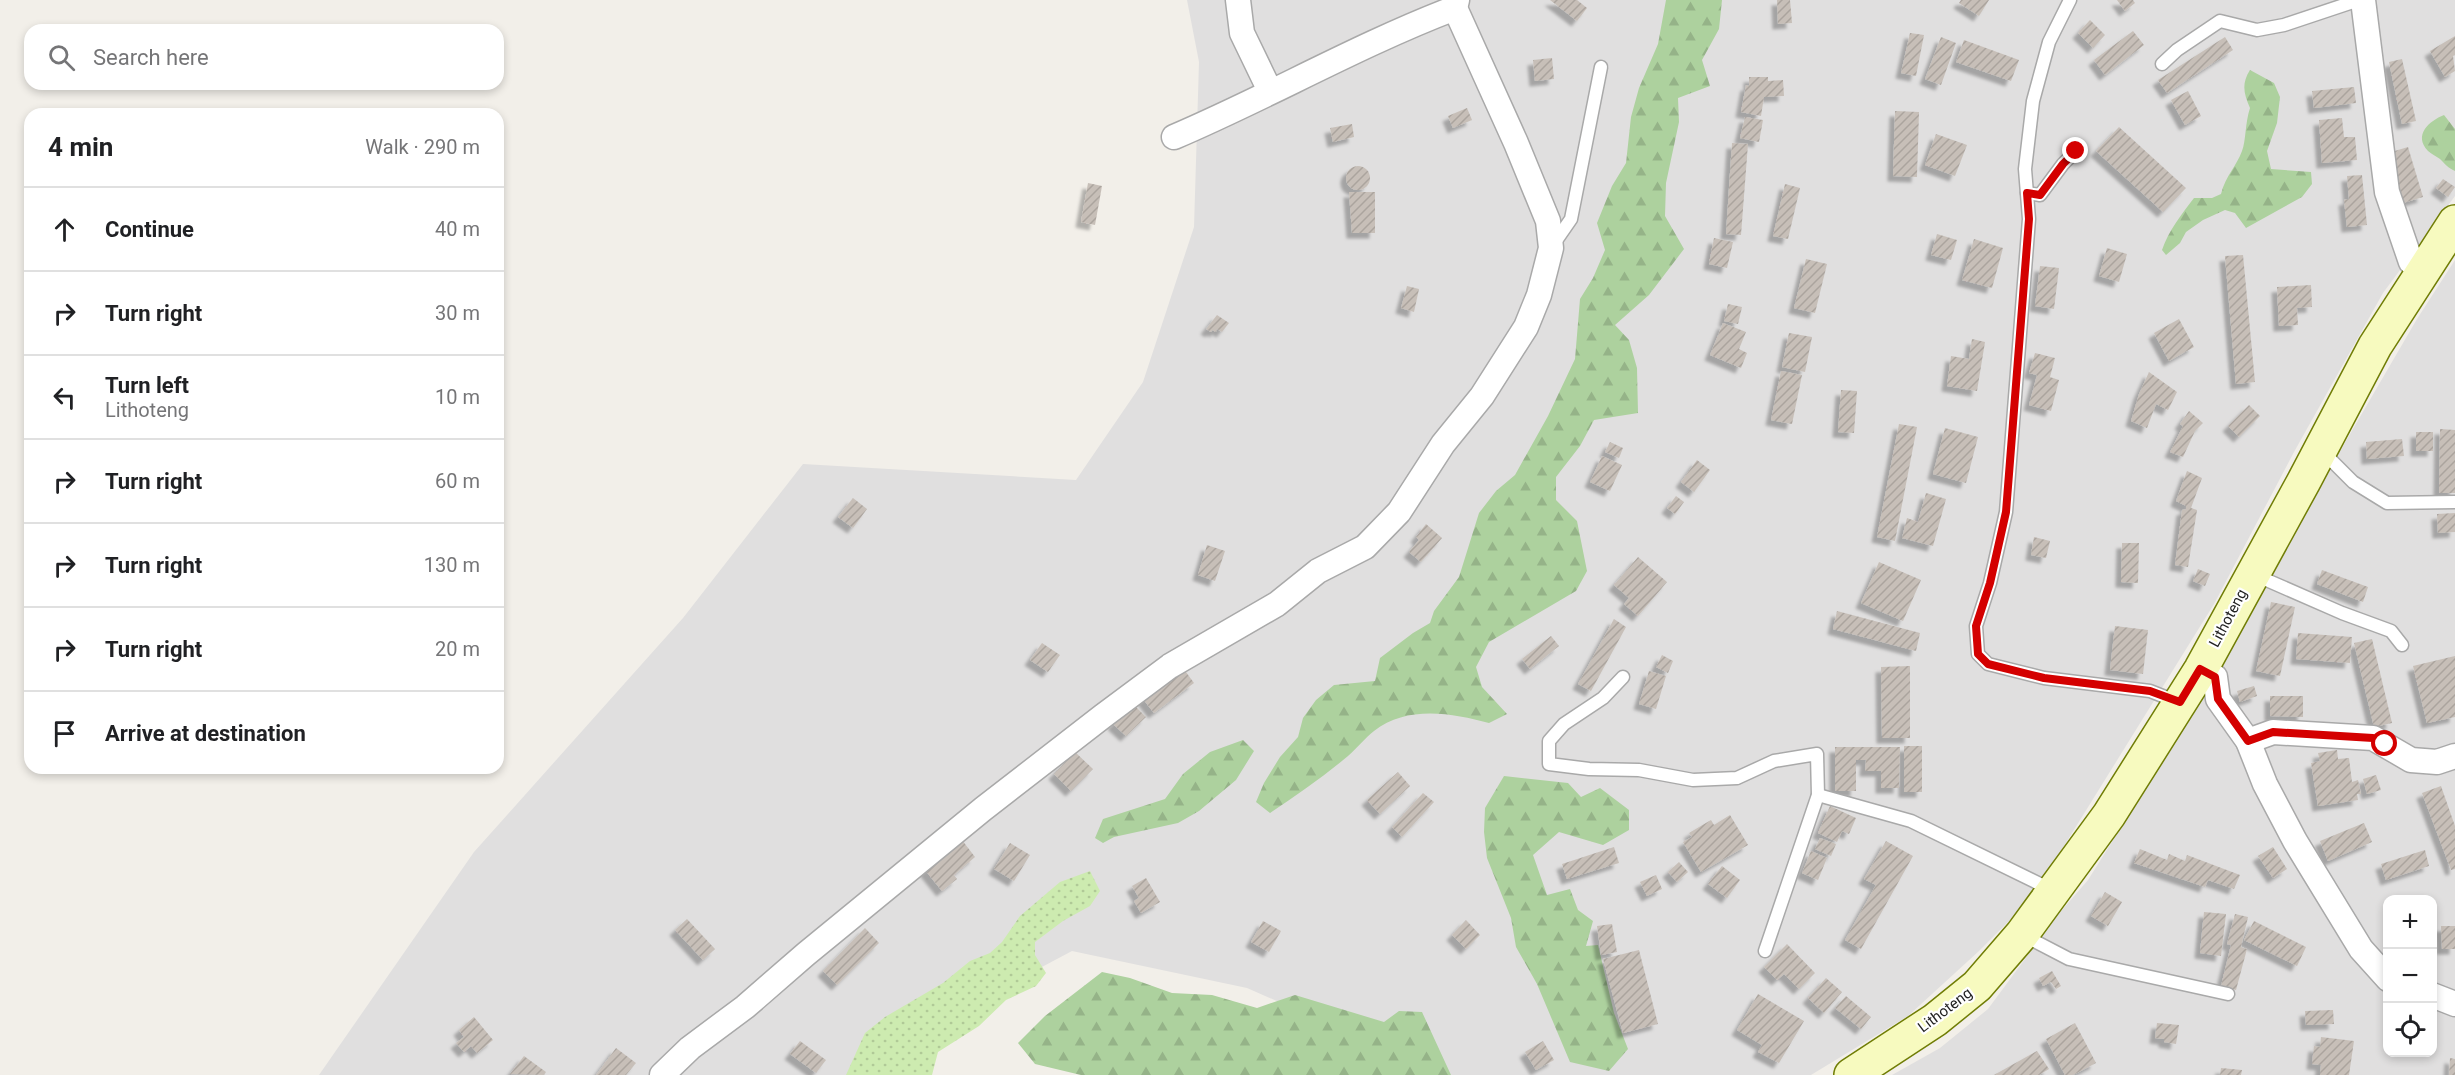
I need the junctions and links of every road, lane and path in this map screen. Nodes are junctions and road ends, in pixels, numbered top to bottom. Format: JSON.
{"nodes":[{"id":1,"x":1238,"y":0,"type":"edge"},
{"id":2,"x":2070,"y":0,"type":"edge"},
{"id":3,"x":2361,"y":0,"type":"edge"},
{"id":4,"x":1456,"y":4,"type":"edge"},
{"id":5,"x":2162,"y":64,"type":"dead end"},
{"id":6,"x":1601,"y":67,"type":"dead end"},
{"id":7,"x":1270,"y":91,"type":"junction"},
{"id":8,"x":1174,"y":138,"type":"dead end"},
{"id":9,"x":2076,"y":151,"type":"dead end"},
{"id":10,"x":2027,"y":193,"type":"junction"},
{"id":11,"x":2455,"y":222,"type":"edge"},
{"id":12,"x":1551,"y":248,"type":"junction"},
{"id":13,"x":2423,"y":272,"type":"junction"},
{"id":14,"x":2321,"y":450,"type":"junction"},
{"id":15,"x":2455,"y":502,"type":"edge"},
{"id":16,"x":2251,"y":574,"type":"junction"},
{"id":17,"x":2402,"y":645,"type":"dead end"},
{"id":18,"x":2200,"y":669,"type":"junction"},
{"id":19,"x":1623,"y":677,"type":"dead end"},
{"id":20,"x":2180,"y":702,"type":"junction"},
{"id":21,"x":2248,"y":741,"type":"junction"},
{"id":22,"x":2453,"y":759,"type":"edge"},
{"id":23,"x":1818,"y":795,"type":"junction"},
{"id":24,"x":2055,"y":891,"type":"junction"},
{"id":25,"x":2022,"y":934,"type":"junction"},
{"id":26,"x":1765,"y":951,"type":"dead end"},
{"id":27,"x":2383,"y":974,"type":"edge"},
{"id":28,"x":2228,"y":994,"type":"dead end"},
{"id":29,"x":2437,"y":997,"type":"edge"},
{"id":30,"x":2455,"y":1004,"type":"edge"},
{"id":31,"x":662,"y":1075,"type":"edge"},
{"id":32,"x":1851,"y":1075,"type":"edge"}],
"edges":[{"from":1,"to":7,"type":"street"},
{"from":2,"to":10,"type":"lane"},
{"from":3,"to":5,"type":"lane"},
{"from":3,"to":13,"type":"street"},
{"from":4,"to":7,"type":"street"},
{"from":4,"to":12,"type":"street"},
{"from":6,"to":12,"type":"lane"},
{"from":7,"to":8,"type":"street"},
{"from":9,"to":10,"type":"lane"},
{"from":10,"to":20,"type":"lane"},
{"from":11,"to":13,"type":"main road","name":"Lithoteng"},
{"from":12,"to":31,"type":"street"},
{"from":13,"to":14,"type":"main road","name":"Lithoteng"},
{"from":14,"to":15,"type":"lane"},
{"from":14,"to":16,"type":"main road","name":"Lithoteng"},
{"from":16,"to":17,"type":"lane"},
{"from":16,"to":18,"type":"main road","name":"Lithoteng"},
{"from":18,"to":20,"type":"main road","name":"Lithoteng"},
{"from":18,"to":21,"type":"street"},
{"from":19,"to":23,"type":"lane"},
{"from":20,"to":24,"type":"main road","name":"Lithoteng"},
{"from":21,"to":22,"type":"street"},
{"from":21,"to":27,"type":"street"},
{"from":23,"to":24,"type":"lane"},
{"from":23,"to":26,"type":"lane"},
{"from":24,"to":25,"type":"main road","name":"Lithoteng"},
{"from":25,"to":28,"type":"lane"},
{"from":25,"to":32,"type":"main road","name":"Lithoteng"},
{"from":29,"to":30,"type":"street"}]}
